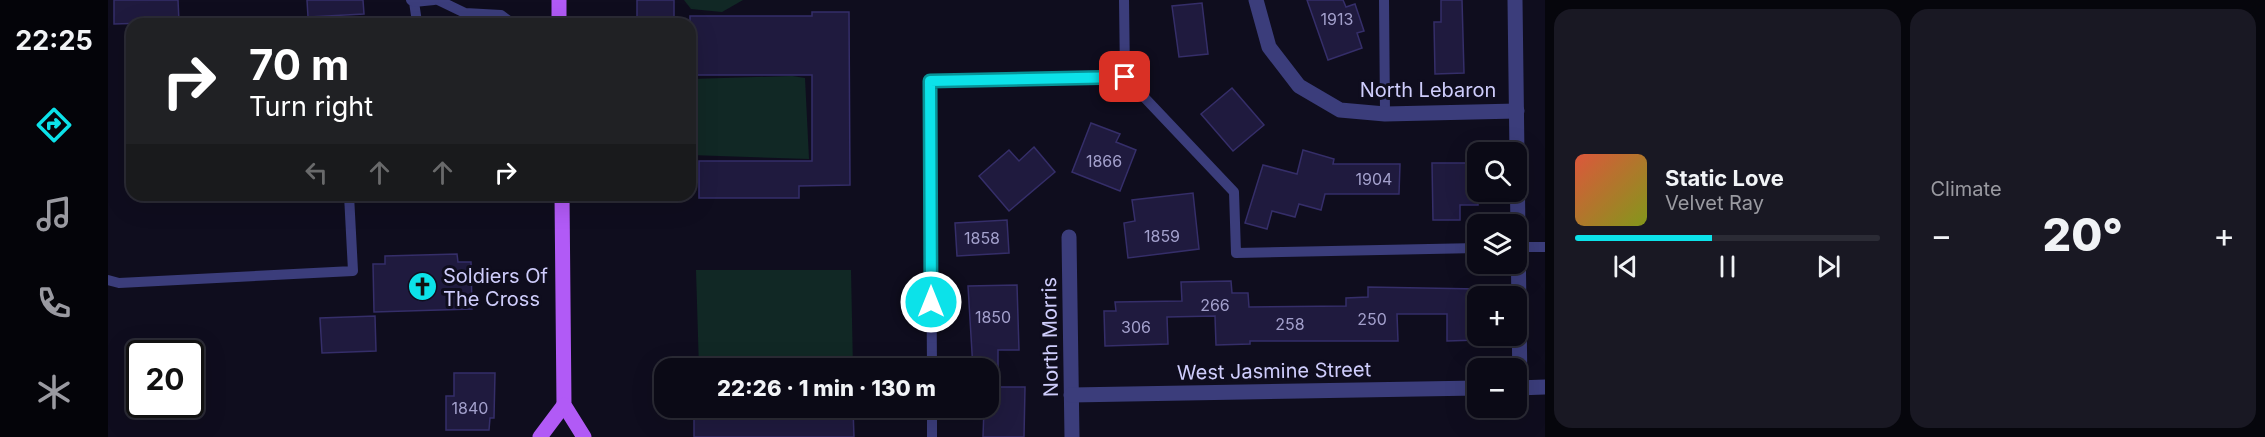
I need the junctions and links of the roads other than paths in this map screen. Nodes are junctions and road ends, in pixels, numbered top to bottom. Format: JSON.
{"nodes":[{"id":1,"x":436,"y":0,"type":"edge"},
{"id":2,"x":559,"y":0,"type":"edge"},
{"id":3,"x":1124,"y":0,"type":"edge"},
{"id":4,"x":1256,"y":0,"type":"edge"},
{"id":5,"x":1384,"y":0,"type":"edge"},
{"id":6,"x":1515,"y":0,"type":"edge"},
{"id":7,"x":413,"y":1,"type":"edge"},
{"id":8,"x":416,"y":18,"type":"edge"},
{"id":9,"x":505,"y":18,"type":"edge"},
{"id":10,"x":559,"y":18,"type":"edge"},
{"id":11,"x":1125,"y":77,"type":"junction"},
{"id":12,"x":1517,"y":111,"type":"junction"},
{"id":13,"x":1385,"y":114,"type":"junction"},
{"id":14,"x":349,"y":201,"type":"edge"},
{"id":15,"x":561,"y":201,"type":"edge"},
{"id":16,"x":1517,"y":214,"type":"edge"},
{"id":17,"x":1069,"y":237,"type":"dead end"},
{"id":18,"x":1527,"y":247,"type":"edge"},
{"id":19,"x":1545,"y":247,"type":"edge"},
{"id":20,"x":1467,"y":248,"type":"edge"},
{"id":21,"x":1517,"y":274,"type":"edge"},
{"id":22,"x":108,"y":280,"type":"edge"},
{"id":23,"x":932,"y":358,"type":"edge"},
{"id":24,"x":1518,"y":358,"type":"edge"},
{"id":25,"x":1545,"y":387,"type":"edge"},
{"id":26,"x":1467,"y":388,"type":"edge"},
{"id":27,"x":1527,"y":388,"type":"edge"},
{"id":28,"x":1071,"y":395,"type":"junction"},
{"id":29,"x":564,"y":405,"type":"junction"},
{"id":30,"x":932,"y":418,"type":"edge"},
{"id":31,"x":540,"y":437,"type":"edge"},
{"id":32,"x":584,"y":437,"type":"edge"},
{"id":33,"x":932,"y":437,"type":"edge"},
{"id":34,"x":1072,"y":437,"type":"edge"}],
"edges":[{"from":1,"to":7,"type":"lane"},
{"from":1,"to":9,"type":"lane"},
{"from":2,"to":10,"type":"main road"},
{"from":3,"to":11,"type":"lane"},
{"from":4,"to":13,"type":"street","name":"North Lebaron"},
{"from":5,"to":13,"type":"lane"},
{"from":6,"to":12,"type":"street"},
{"from":7,"to":8,"type":"lane"},
{"from":11,"to":20,"type":"lane"},
{"from":11,"to":23,"type":"lane"},
{"from":12,"to":13,"type":"street","name":"North Lebaron"},
{"from":12,"to":16,"type":"street"},
{"from":14,"to":22,"type":"lane"},
{"from":15,"to":29,"type":"main road"},
{"from":17,"to":28,"type":"street","name":"North Morris"},
{"from":18,"to":19,"type":"lane"},
{"from":21,"to":24,"type":"street"},
{"from":25,"to":27,"type":"street"},
{"from":26,"to":28,"type":"street","name":"West Jasmine Street"},
{"from":28,"to":34,"type":"street","name":"North Morris"},
{"from":29,"to":31,"type":"main road"},
{"from":29,"to":32,"type":"main road"},
{"from":30,"to":33,"type":"lane"}]}
